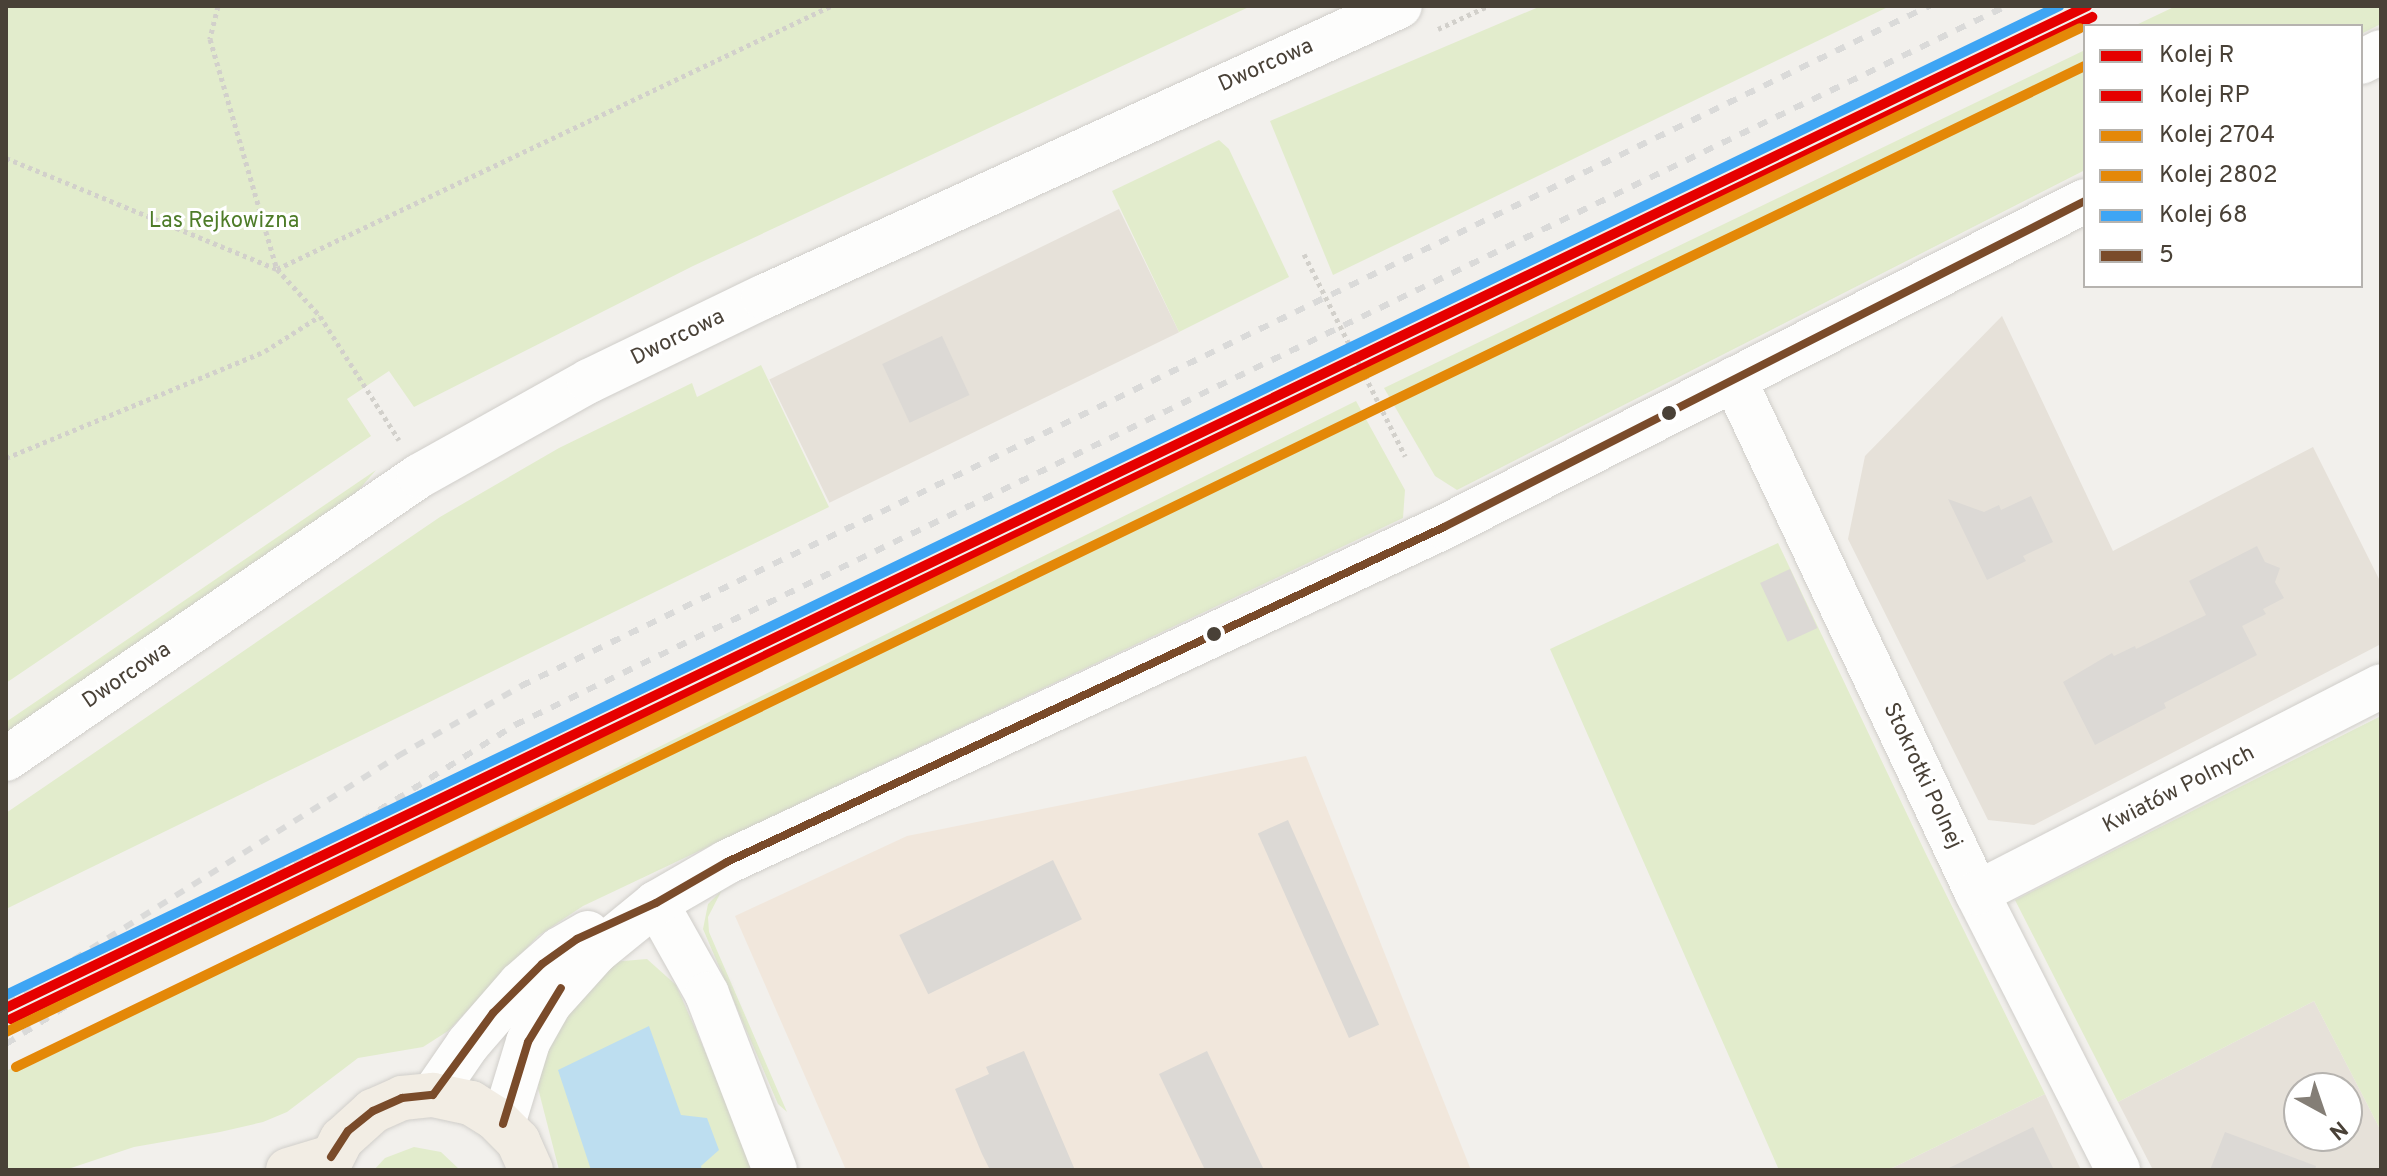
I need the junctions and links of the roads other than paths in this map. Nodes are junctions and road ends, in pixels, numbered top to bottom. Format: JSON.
{"nodes":[{"id":1,"x":1415,"y":19,"type":"edge"},
{"id":2,"x":2381,"y":52,"type":"edge"},
{"id":3,"x":2363,"y":61,"type":"edge"},
{"id":4,"x":2083,"y":202,"type":"edge"},
{"id":5,"x":1734,"y":379,"type":"junction"},
{"id":6,"x":2381,"y":686,"type":"edge"},
{"id":7,"x":6,"y":759,"type":"edge"},
{"id":8,"x":1977,"y":893,"type":"junction"},
{"id":9,"x":656,"y":903,"type":"junction"},
{"id":10,"x":433,"y":1095,"type":"junction"},
{"id":11,"x":503,"y":1124,"type":"junction"},
{"id":12,"x":773,"y":1162,"type":"edge"},
{"id":13,"x":329,"y":1164,"type":"edge"},
{"id":14,"x":288,"y":1170,"type":"edge"},
{"id":15,"x":531,"y":1170,"type":"edge"},
{"id":16,"x":2118,"y":1170,"type":"edge"}],
"edges":[{"from":1,"to":7,"type":"street","name":"Dworcowa"},
{"from":2,"to":3,"type":"street"},
{"from":4,"to":5,"type":"street"},
{"from":5,"to":8,"type":"street","name":"Stokrotki Polnej"},
{"from":5,"to":9,"type":"street"},
{"from":6,"to":8,"type":"street","name":"Kwiatów Polnych"},
{"from":8,"to":16,"type":"street","name":"Stokrotki Polnej"},
{"from":9,"to":10,"type":"street"},
{"from":9,"to":11,"type":"street"},
{"from":9,"to":12,"type":"street"},
{"from":10,"to":11,"type":"main road"},
{"from":10,"to":13,"type":"main road"},
{"from":11,"to":15,"type":"main road"},
{"from":13,"to":14,"type":"main road"}]}
